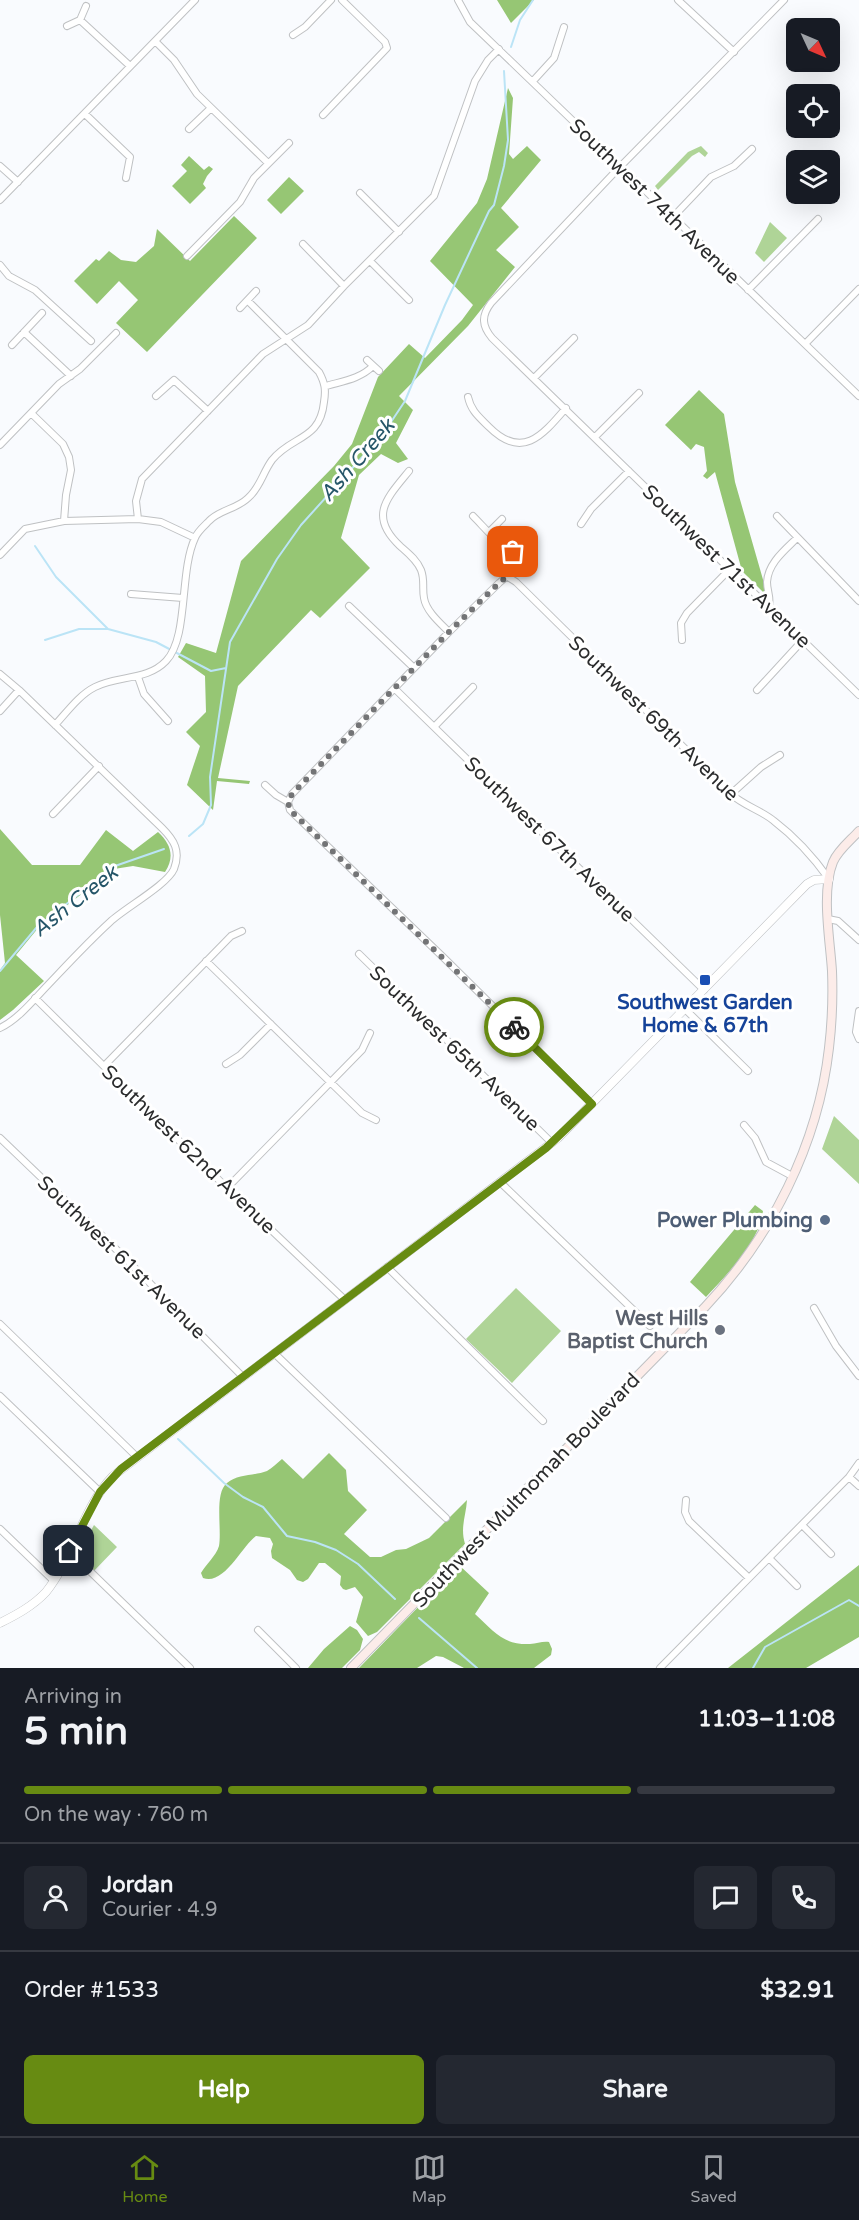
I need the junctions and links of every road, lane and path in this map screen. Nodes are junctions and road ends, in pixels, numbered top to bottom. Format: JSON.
{"nodes":[{"id":1,"x":195,"y":0,"type":"edge"},
{"id":2,"x":331,"y":0,"type":"edge"},
{"id":3,"x":342,"y":0,"type":"edge"},
{"id":4,"x":458,"y":0,"type":"edge"},
{"id":5,"x":678,"y":0,"type":"edge"},
{"id":6,"x":784,"y":0,"type":"edge"},
{"id":7,"x":86,"y":6,"type":"dead end"},
{"id":8,"x":80,"y":20,"type":"junction"},
{"id":9,"x":67,"y":26,"type":"dead end"},
{"id":10,"x":564,"y":27,"type":"dead end"},
{"id":11,"x":293,"y":35,"type":"dead end"},
{"id":12,"x":155,"y":41,"type":"junction"},
{"id":13,"x":499,"y":49,"type":"junction"},
{"id":14,"x":734,"y":52,"type":"junction"},
{"id":15,"x":130,"y":66,"type":"junction"},
{"id":16,"x":533,"y":81,"type":"junction"},
{"id":17,"x":211,"y":108,"type":"junction"},
{"id":18,"x":84,"y":114,"type":"junction"},
{"id":19,"x":322,"y":115,"type":"dead end"},
{"id":20,"x":189,"y":129,"type":"dead end"},
{"id":21,"x":289,"y":143,"type":"dead end"},
{"id":22,"x":752,"y":149,"type":"dead end"},
{"id":23,"x":268,"y":163,"type":"junction"},
{"id":24,"x":0,"y":166,"type":"edge"},
{"id":25,"x":621,"y":167,"type":"junction"},
{"id":26,"x":126,"y":178,"type":"dead end"},
{"id":27,"x":18,"y":182,"type":"junction"},
{"id":28,"x":360,"y":193,"type":"dead end"},
{"id":29,"x":0,"y":200,"type":"edge"},
{"id":30,"x":673,"y":217,"type":"junction"},
{"id":31,"x":818,"y":219,"type":"dead end"},
{"id":32,"x":399,"y":232,"type":"junction"},
{"id":33,"x":303,"y":244,"type":"dead end"},
{"id":34,"x":188,"y":256,"type":"dead end"},
{"id":35,"x":370,"y":261,"type":"junction"},
{"id":36,"x":0,"y":265,"type":"edge"},
{"id":37,"x":344,"y":286,"type":"junction"},
{"id":38,"x":859,"y":289,"type":"edge"},
{"id":39,"x":256,"y":291,"type":"dead end"},
{"id":40,"x":748,"y":291,"type":"junction"},
{"id":41,"x":409,"y":300,"type":"dead end"},
{"id":42,"x":248,"y":301,"type":"junction"},
{"id":43,"x":240,"y":308,"type":"dead end"},
{"id":44,"x":42,"y":313,"type":"dead end"},
{"id":45,"x":24,"y":332,"type":"junction"},
{"id":46,"x":116,"y":333,"type":"dead end"},
{"id":47,"x":286,"y":338,"type":"junction"},
{"id":48,"x":574,"y":338,"type":"dead end"},
{"id":49,"x":91,"y":341,"type":"dead end"},
{"id":50,"x":805,"y":344,"type":"junction"},
{"id":51,"x":12,"y":345,"type":"dead end"},
{"id":52,"x":367,"y":360,"type":"dead end"},
{"id":53,"x":373,"y":366,"type":"junction"},
{"id":54,"x":379,"y":371,"type":"dead end"},
{"id":55,"x":71,"y":376,"type":"junction"},
{"id":56,"x":534,"y":378,"type":"junction"},
{"id":57,"x":326,"y":386,"type":"junction"},
{"id":58,"x":639,"y":393,"type":"dead end"},
{"id":59,"x":156,"y":396,"type":"dead end"},
{"id":60,"x":859,"y":396,"type":"edge"},
{"id":61,"x":468,"y":397,"type":"dead end"},
{"id":62,"x":566,"y":408,"type":"junction"},
{"id":63,"x":208,"y":411,"type":"junction"},
{"id":64,"x":31,"y":413,"type":"junction"},
{"id":65,"x":595,"y":437,"type":"junction"},
{"id":66,"x":0,"y":445,"type":"edge"},
{"id":67,"x":409,"y":471,"type":"dead end"},
{"id":68,"x":629,"y":471,"type":"junction"},
{"id":69,"x":473,"y":516,"type":"dead end"},
{"id":70,"x":777,"y":516,"type":"dead end"},
{"id":71,"x":138,"y":519,"type":"junction"},
{"id":72,"x":502,"y":519,"type":"dead end"},
{"id":73,"x":64,"y":520,"type":"junction"},
{"id":74,"x":581,"y":524,"type":"dead end"},
{"id":75,"x":489,"y":532,"type":"junction"},
{"id":76,"x":195,"y":538,"type":"junction"},
{"id":77,"x":798,"y":538,"type":"junction"},
{"id":78,"x":0,"y":555,"type":"edge"},
{"id":79,"x":730,"y":569,"type":"junction"},
{"id":80,"x":508,"y":577,"type":"junction"},
{"id":81,"x":131,"y":594,"type":"dead end"},
{"id":82,"x":183,"y":598,"type":"junction"},
{"id":83,"x":859,"y":601,"type":"edge"},
{"id":84,"x":349,"y":606,"type":"dead end"},
{"id":85,"x":769,"y":606,"type":"junction"},
{"id":86,"x":449,"y":632,"type":"junction"},
{"id":87,"x":682,"y":640,"type":"dead end"},
{"id":88,"x":803,"y":640,"type":"junction"},
{"id":89,"x":414,"y":668,"type":"junction"},
{"id":90,"x":0,"y":674,"type":"edge"},
{"id":91,"x":138,"y":677,"type":"junction"},
{"id":92,"x":473,"y":687,"type":"dead end"},
{"id":93,"x":395,"y":689,"type":"junction"},
{"id":94,"x":19,"y":690,"type":"junction"},
{"id":95,"x":757,"y":690,"type":"dead end"},
{"id":96,"x":859,"y":695,"type":"edge"},
{"id":97,"x":0,"y":711,"type":"edge"},
{"id":98,"x":168,"y":721,"type":"dead end"},
{"id":99,"x":55,"y":724,"type":"junction"},
{"id":100,"x":434,"y":728,"type":"junction"},
{"id":101,"x":780,"y":755,"type":"dead end"},
{"id":102,"x":99,"y":766,"type":"junction"},
{"id":103,"x":265,"y":785,"type":"dead end"},
{"id":104,"x":731,"y":794,"type":"junction"},
{"id":105,"x":288,"y":802,"type":"junction"},
{"id":106,"x":53,"y":814,"type":"dead end"},
{"id":107,"x":859,"y":831,"type":"edge"},
{"id":108,"x":829,"y":879,"type":"junction"},
{"id":109,"x":828,"y":919,"type":"junction"},
{"id":110,"x":242,"y":931,"type":"dead end"},
{"id":111,"x":859,"y":940,"type":"edge"},
{"id":112,"x":358,"y":954,"type":"dead end"},
{"id":113,"x":206,"y":961,"type":"junction"},
{"id":114,"x":704,"y":990,"type":"junction"},
{"id":115,"x":35,"y":998,"type":"junction"},
{"id":116,"x":685,"y":1010,"type":"junction"},
{"id":117,"x":859,"y":1011,"type":"edge"},
{"id":118,"x":271,"y":1024,"type":"junction"},
{"id":119,"x":0,"y":1028,"type":"edge"},
{"id":120,"x":370,"y":1033,"type":"dead end"},
{"id":121,"x":859,"y":1039,"type":"edge"},
{"id":122,"x":226,"y":1064,"type":"dead end"},
{"id":123,"x":104,"y":1066,"type":"junction"},
{"id":124,"x":748,"y":1071,"type":"dead end"},
{"id":125,"x":332,"y":1083,"type":"junction"},
{"id":126,"x":592,"y":1104,"type":"junction"},
{"id":127,"x":375,"y":1120,"type":"dead end"},
{"id":128,"x":744,"y":1125,"type":"dead end"},
{"id":129,"x":0,"y":1138,"type":"edge"},
{"id":130,"x":552,"y":1143,"type":"junction"},
{"id":131,"x":792,"y":1176,"type":"junction"},
{"id":132,"x":500,"y":1182,"type":"junction"},
{"id":133,"x":227,"y":1188,"type":"junction"},
{"id":134,"x":387,"y":1267,"type":"junction"},
{"id":135,"x":345,"y":1300,"type":"junction"},
{"id":136,"x":814,"y":1308,"type":"dead end"},
{"id":137,"x":0,"y":1324,"type":"edge"},
{"id":138,"x":650,"y":1326,"type":"dead end"},
{"id":139,"x":273,"y":1353,"type":"junction"},
{"id":140,"x":859,"y":1376,"type":"edge"},
{"id":141,"x":243,"y":1377,"type":"junction"},
{"id":142,"x":0,"y":1396,"type":"edge"},
{"id":143,"x":543,"y":1421,"type":"dead end"},
{"id":144,"x":137,"y":1457,"type":"junction"},
{"id":145,"x":859,"y":1463,"type":"edge"},
{"id":146,"x":849,"y":1477,"type":"junction"},
{"id":147,"x":859,"y":1486,"type":"edge"},
{"id":148,"x":100,"y":1492,"type":"junction"},
{"id":149,"x":686,"y":1500,"type":"dead end"},
{"id":150,"x":446,"y":1518,"type":"dead end"},
{"id":151,"x":802,"y":1525,"type":"junction"},
{"id":152,"x":0,"y":1529,"type":"edge"},
{"id":153,"x":69,"y":1551,"type":"junction"},
{"id":154,"x":831,"y":1554,"type":"dead end"},
{"id":155,"x":769,"y":1558,"type":"junction"},
{"id":156,"x":749,"y":1578,"type":"junction"},
{"id":157,"x":53,"y":1580,"type":"junction"},
{"id":158,"x":797,"y":1586,"type":"dead end"},
{"id":159,"x":0,"y":1623,"type":"edge"},
{"id":160,"x":258,"y":1630,"type":"dead end"},
{"id":161,"x":190,"y":1668,"type":"edge"},
{"id":162,"x":296,"y":1668,"type":"edge"},
{"id":163,"x":351,"y":1668,"type":"edge"},
{"id":164,"x":660,"y":1668,"type":"edge"}],
"edges":[{"from":1,"to":12,"type":"street"},
{"from":2,"to":11,"type":"street"},
{"from":3,"to":19,"type":"street"},
{"from":4,"to":13,"type":"street","name":"Southwest 74th Avenue"},
{"from":5,"to":14,"type":"street"},
{"from":6,"to":14,"type":"street"},
{"from":7,"to":8,"type":"street"},
{"from":8,"to":9,"type":"street"},
{"from":8,"to":15,"type":"street"},
{"from":10,"to":16,"type":"street"},
{"from":12,"to":15,"type":"street"},
{"from":12,"to":17,"type":"street"},
{"from":13,"to":16,"type":"street","name":"Southwest 74th Avenue"},
{"from":13,"to":32,"type":"street"},
{"from":14,"to":25,"type":"street"},
{"from":15,"to":18,"type":"street"},
{"from":16,"to":25,"type":"street","name":"Southwest 74th Avenue"},
{"from":17,"to":20,"type":"street"},
{"from":17,"to":23,"type":"street"},
{"from":18,"to":26,"type":"street"},
{"from":18,"to":27,"type":"street"},
{"from":21,"to":23,"type":"street"},
{"from":22,"to":30,"type":"street"},
{"from":23,"to":34,"type":"street"},
{"from":24,"to":27,"type":"street"},
{"from":25,"to":30,"type":"street","name":"Southwest 74th Avenue"},
{"from":25,"to":56,"type":"street","name":"Southwest 71st Avenue"},
{"from":27,"to":29,"type":"street"},
{"from":28,"to":32,"type":"street"},
{"from":30,"to":40,"type":"street","name":"Southwest 74th Avenue"},
{"from":31,"to":40,"type":"street"},
{"from":32,"to":35,"type":"street"},
{"from":33,"to":37,"type":"street"},
{"from":35,"to":37,"type":"street"},
{"from":35,"to":41,"type":"street"},
{"from":36,"to":49,"type":"street"},
{"from":37,"to":47,"type":"street"},
{"from":38,"to":50,"type":"street"},
{"from":39,"to":42,"type":"street"},
{"from":40,"to":50,"type":"street","name":"Southwest 74th Avenue"},
{"from":42,"to":43,"type":"street"},
{"from":42,"to":47,"type":"street"},
{"from":44,"to":45,"type":"street"},
{"from":45,"to":51,"type":"street"},
{"from":45,"to":55,"type":"street"},
{"from":46,"to":55,"type":"street"},
{"from":47,"to":57,"type":"street"},
{"from":47,"to":63,"type":"street"},
{"from":48,"to":56,"type":"street"},
{"from":50,"to":60,"type":"street","name":"Southwest 74th Avenue"},
{"from":52,"to":53,"type":"street"},
{"from":53,"to":54,"type":"street"},
{"from":53,"to":57,"type":"street"},
{"from":55,"to":64,"type":"street"},
{"from":56,"to":62,"type":"street","name":"Southwest 71st Avenue"},
{"from":57,"to":76,"type":"street"},
{"from":58,"to":65,"type":"street"},
{"from":59,"to":63,"type":"street"},
{"from":61,"to":62,"type":"street"},
{"from":62,"to":65,"type":"street","name":"Southwest 71st Avenue"},
{"from":63,"to":71,"type":"street"},
{"from":64,"to":66,"type":"street"},
{"from":64,"to":73,"type":"street"},
{"from":65,"to":68,"type":"street","name":"Southwest 71st Avenue"},
{"from":67,"to":86,"type":"street"},
{"from":68,"to":74,"type":"street"},
{"from":68,"to":79,"type":"street","name":"Southwest 71st Avenue"},
{"from":69,"to":75,"type":"street"},
{"from":70,"to":77,"type":"street"},
{"from":71,"to":73,"type":"street"},
{"from":71,"to":76,"type":"street"},
{"from":72,"to":75,"type":"street"},
{"from":73,"to":78,"type":"street"},
{"from":75,"to":80,"type":"street"},
{"from":76,"to":82,"type":"street"},
{"from":77,"to":83,"type":"street"},
{"from":77,"to":85,"type":"street"},
{"from":79,"to":85,"type":"street","name":"Southwest 71st Avenue"},
{"from":79,"to":87,"type":"street"},
{"from":80,"to":86,"type":"street"},
{"from":80,"to":104,"type":"street","name":"Southwest 69th Avenue"},
{"from":81,"to":82,"type":"street"},
{"from":82,"to":91,"type":"street"},
{"from":84,"to":89,"type":"street"},
{"from":85,"to":88,"type":"street","name":"Southwest 71st Avenue"},
{"from":86,"to":89,"type":"street"},
{"from":88,"to":95,"type":"street"},
{"from":88,"to":96,"type":"street","name":"Southwest 71st Avenue"},
{"from":89,"to":93,"type":"street"},
{"from":90,"to":94,"type":"street"},
{"from":91,"to":98,"type":"street"},
{"from":91,"to":99,"type":"street"},
{"from":92,"to":100,"type":"street"},
{"from":93,"to":100,"type":"street","name":"Southwest 67th Avenue"},
{"from":93,"to":105,"type":"street"},
{"from":94,"to":97,"type":"street"},
{"from":94,"to":99,"type":"street"},
{"from":99,"to":102,"type":"street"},
{"from":100,"to":114,"type":"street","name":"Southwest 67th Avenue"},
{"from":101,"to":104,"type":"street"},
{"from":102,"to":106,"type":"street"},
{"from":102,"to":115,"type":"street"},
{"from":103,"to":105,"type":"street"},
{"from":104,"to":108,"type":"street","name":"Southwest 69th Avenue"},
{"from":105,"to":126,"type":"street"},
{"from":107,"to":108,"type":"main road","name":"Southwest Multnomah Boulevard"},
{"from":108,"to":109,"type":"main road","name":"Southwest Multnomah Boulevard"},
{"from":108,"to":114,"type":"street"},
{"from":109,"to":111,"type":"street"},
{"from":109,"to":131,"type":"main road","name":"Southwest Multnomah Boulevard"},
{"from":110,"to":113,"type":"street"},
{"from":112,"to":130,"type":"street","name":"Southwest 65th Avenue"},
{"from":113,"to":118,"type":"street"},
{"from":113,"to":123,"type":"street"},
{"from":114,"to":116,"type":"street"},
{"from":115,"to":119,"type":"street"},
{"from":115,"to":123,"type":"street","name":"Southwest 62nd Avenue"},
{"from":116,"to":124,"type":"street"},
{"from":116,"to":126,"type":"street"},
{"from":117,"to":121,"type":"street"},
{"from":118,"to":122,"type":"street"},
{"from":118,"to":125,"type":"street"},
{"from":120,"to":125,"type":"street"},
{"from":123,"to":133,"type":"street","name":"Southwest 62nd Avenue"},
{"from":125,"to":127,"type":"street"},
{"from":125,"to":133,"type":"street"},
{"from":126,"to":130,"type":"street"},
{"from":128,"to":131,"type":"street"},
{"from":129,"to":141,"type":"street","name":"Southwest 61st Avenue"},
{"from":130,"to":132,"type":"street"},
{"from":131,"to":163,"type":"main road","name":"Southwest Multnomah Boulevard"},
{"from":132,"to":134,"type":"street"},
{"from":132,"to":138,"type":"street"},
{"from":133,"to":135,"type":"street","name":"Southwest 62nd Avenue"},
{"from":134,"to":135,"type":"street"},
{"from":134,"to":143,"type":"street"},
{"from":135,"to":139,"type":"street"},
{"from":136,"to":140,"type":"street"},
{"from":137,"to":144,"type":"street"},
{"from":139,"to":141,"type":"street"},
{"from":139,"to":150,"type":"street"},
{"from":141,"to":144,"type":"street"},
{"from":142,"to":148,"type":"street"},
{"from":144,"to":148,"type":"street"},
{"from":145,"to":146,"type":"street"},
{"from":146,"to":147,"type":"street"},
{"from":146,"to":151,"type":"street"},
{"from":148,"to":153,"type":"street"},
{"from":149,"to":156,"type":"street"},
{"from":151,"to":154,"type":"street"},
{"from":151,"to":155,"type":"street"},
{"from":152,"to":157,"type":"street"},
{"from":153,"to":157,"type":"street"},
{"from":153,"to":161,"type":"street"},
{"from":155,"to":156,"type":"street"},
{"from":155,"to":158,"type":"street"},
{"from":156,"to":164,"type":"street"},
{"from":157,"to":159,"type":"street"},
{"from":160,"to":162,"type":"street"}]}
